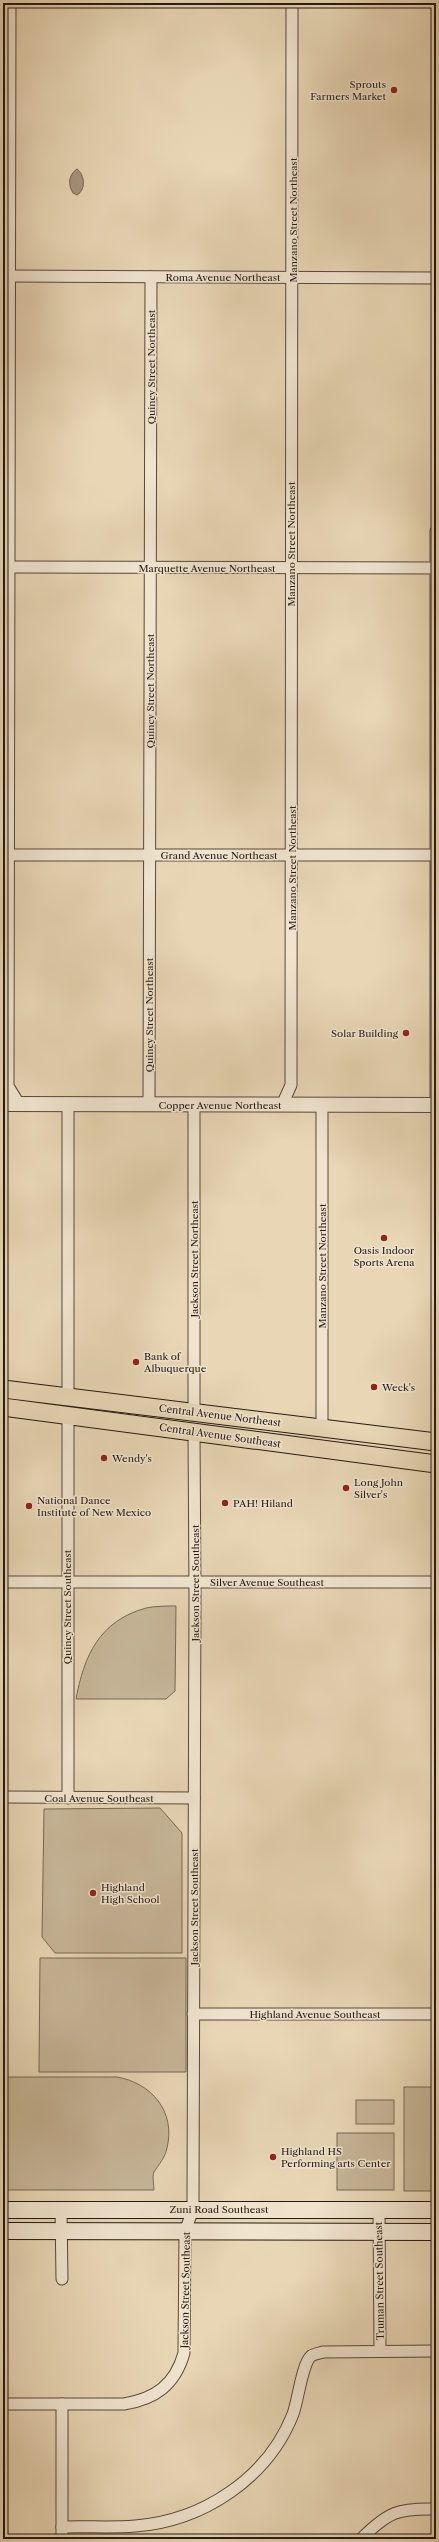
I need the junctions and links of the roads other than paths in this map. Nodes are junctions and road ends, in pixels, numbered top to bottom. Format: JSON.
{"nodes":[{"id":1,"x":10,"y":3,"type":"edge"},
{"id":2,"x":292,"y":3,"type":"edge"},
{"id":3,"x":9,"y":276,"type":"junction"},
{"id":4,"x":151,"y":277,"type":"junction"},
{"id":5,"x":293,"y":278,"type":"junction"},
{"id":6,"x":436,"y":278,"type":"edge"},
{"id":7,"x":436,"y":531,"type":"edge"},
{"id":8,"x":6,"y":567,"type":"edge"},
{"id":9,"x":149,"y":568,"type":"junction"},
{"id":10,"x":291,"y":568,"type":"junction"},
{"id":11,"x":436,"y":568,"type":"edge"},
{"id":12,"x":5,"y":855,"type":"edge"},
{"id":13,"x":149,"y":855,"type":"junction"},
{"id":14,"x":292,"y":855,"type":"junction"},
{"id":15,"x":436,"y":855,"type":"edge"},
{"id":16,"x":291,"y":1085,"type":"junction"},
{"id":17,"x":8,"y":1086,"type":"junction"},
{"id":18,"x":3,"y":1096,"type":"edge"},
{"id":19,"x":3,"y":1104,"type":"edge"},
{"id":20,"x":19,"y":1104,"type":"junction"},
{"id":21,"x":68,"y":1105,"type":"junction"},
{"id":22,"x":149,"y":1105,"type":"junction"},
{"id":23,"x":194,"y":1105,"type":"junction"},
{"id":24,"x":282,"y":1105,"type":"junction"},
{"id":25,"x":303,"y":1105,"type":"junction"},
{"id":26,"x":322,"y":1105,"type":"junction"},
{"id":27,"x":436,"y":1105,"type":"edge"},
{"id":28,"x":3,"y":1389,"type":"edge"},
{"id":29,"x":68,"y":1397,"type":"junction"},
{"id":30,"x":3,"y":1407,"type":"edge"},
{"id":31,"x":194,"y":1412,"type":"junction"},
{"id":32,"x":68,"y":1416,"type":"junction"},
{"id":33,"x":322,"y":1428,"type":"junction"},
{"id":34,"x":194,"y":1432,"type":"junction"},
{"id":35,"x":436,"y":1442,"type":"edge"},
{"id":36,"x":436,"y":1464,"type":"edge"},
{"id":37,"x":3,"y":1582,"type":"edge"},
{"id":38,"x":67,"y":1582,"type":"junction"},
{"id":39,"x":195,"y":1582,"type":"junction"},
{"id":40,"x":436,"y":1582,"type":"edge"},
{"id":41,"x":3,"y":1798,"type":"edge"},
{"id":42,"x":68,"y":1798,"type":"junction"},
{"id":43,"x":194,"y":1798,"type":"junction"},
{"id":44,"x":194,"y":2014,"type":"junction"},
{"id":45,"x":436,"y":2014,"type":"edge"},
{"id":46,"x":193,"y":2209,"type":"junction"},
{"id":47,"x":3,"y":2210,"type":"edge"},
{"id":48,"x":61,"y":2210,"type":"junction"},
{"id":49,"x":378,"y":2210,"type":"junction"},
{"id":50,"x":436,"y":2210,"type":"edge"},
{"id":51,"x":3,"y":2231,"type":"edge"},
{"id":52,"x":61,"y":2232,"type":"junction"},
{"id":53,"x":185,"y":2232,"type":"junction"},
{"id":54,"x":378,"y":2232,"type":"junction"},
{"id":55,"x":436,"y":2232,"type":"edge"},
{"id":56,"x":62,"y":2279,"type":"dead end"},
{"id":57,"x":436,"y":2351,"type":"edge"},
{"id":58,"x":380,"y":2352,"type":"junction"},
{"id":59,"x":3,"y":2404,"type":"edge"},
{"id":60,"x":62,"y":2404,"type":"junction"},
{"id":61,"x":436,"y":2509,"type":"edge"},
{"id":62,"x":62,"y":2527,"type":"junction"},
{"id":63,"x":62,"y":2539,"type":"edge"},
{"id":64,"x":361,"y":2539,"type":"edge"}],
"edges":[{"from":1,"to":3,"type":"street"},
{"from":2,"to":5,"type":"street","name":"Manzano Street Northeast"},
{"from":3,"to":4,"type":"street","name":"Roma Avenue Northeast"},
{"from":3,"to":8,"type":"street"},
{"from":4,"to":5,"type":"street","name":"Roma Avenue Northeast"},
{"from":4,"to":9,"type":"street","name":"Quincy Street Northeast"},
{"from":5,"to":6,"type":"street","name":"Roma Avenue Northeast"},
{"from":5,"to":10,"type":"street","name":"Manzano Street Northeast"},
{"from":7,"to":11,"type":"street"},
{"from":8,"to":9,"type":"street","name":"Marquette Avenue Northeast"},
{"from":8,"to":12,"type":"street"},
{"from":9,"to":10,"type":"street","name":"Marquette Avenue Northeast"},
{"from":9,"to":13,"type":"street","name":"Quincy Street Northeast"},
{"from":10,"to":11,"type":"street","name":"Marquette Avenue Northeast"},
{"from":10,"to":14,"type":"street","name":"Manzano Street Northeast"},
{"from":11,"to":15,"type":"street"},
{"from":12,"to":13,"type":"street","name":"Grand Avenue Northeast"},
{"from":12,"to":17,"type":"street"},
{"from":13,"to":14,"type":"street","name":"Grand Avenue Northeast"},
{"from":13,"to":22,"type":"street","name":"Quincy Street Northeast"},
{"from":14,"to":15,"type":"street","name":"Grand Avenue Northeast"},
{"from":14,"to":16,"type":"street","name":"Manzano Street Northeast"},
{"from":15,"to":27,"type":"street"},
{"from":16,"to":24,"type":"street","name":"Manzano Street Northeast"},
{"from":16,"to":25,"type":"street"},
{"from":17,"to":18,"type":"street"},
{"from":17,"to":20,"type":"street"},
{"from":19,"to":20,"type":"street","name":"Copper Avenue Northeast"},
{"from":20,"to":21,"type":"street","name":"Copper Avenue Northeast"},
{"from":21,"to":22,"type":"street","name":"Copper Avenue Northeast"},
{"from":21,"to":29,"type":"street"},
{"from":22,"to":23,"type":"street","name":"Copper Avenue Northeast"},
{"from":23,"to":24,"type":"street","name":"Copper Avenue Northeast"},
{"from":23,"to":31,"type":"street","name":"Jackson Street Northeast"},
{"from":24,"to":25,"type":"street","name":"Copper Avenue Northeast"},
{"from":25,"to":26,"type":"street","name":"Copper Avenue Northeast"},
{"from":26,"to":27,"type":"street","name":"Copper Avenue Northeast"},
{"from":26,"to":33,"type":"street","name":"Manzano Street Northeast"},
{"from":28,"to":29,"type":"main road","name":"Central Avenue Northeast"},
{"from":29,"to":31,"type":"main road","name":"Central Avenue Northeast"},
{"from":30,"to":32,"type":"main road","name":"Central Avenue Southeast"},
{"from":31,"to":33,"type":"main road","name":"Central Avenue Northeast"},
{"from":32,"to":34,"type":"main road","name":"Central Avenue Southeast"},
{"from":32,"to":38,"type":"street","name":"Quincy Street Southeast"},
{"from":33,"to":35,"type":"main road","name":"Central Avenue Northeast"},
{"from":34,"to":36,"type":"main road","name":"Central Avenue Southeast"},
{"from":34,"to":39,"type":"street","name":"Jackson Street Southeast"},
{"from":37,"to":38,"type":"street","name":"Silver Avenue Southeast"},
{"from":38,"to":39,"type":"street","name":"Silver Avenue Southeast"},
{"from":38,"to":42,"type":"street","name":"Quincy Street Southeast"},
{"from":39,"to":40,"type":"street","name":"Silver Avenue Southeast"},
{"from":39,"to":43,"type":"street","name":"Jackson Street Southeast"},
{"from":41,"to":42,"type":"street","name":"Coal Avenue Southeast"},
{"from":42,"to":43,"type":"street","name":"Coal Avenue Southeast"},
{"from":43,"to":44,"type":"street","name":"Jackson Street Southeast"},
{"from":44,"to":45,"type":"street","name":"Highland Avenue Southeast"},
{"from":44,"to":46,"type":"street","name":"Jackson Street Southeast"},
{"from":46,"to":48,"type":"main road","name":"Zuni Road Southeast"},
{"from":46,"to":49,"type":"main road","name":"Zuni Road Southeast"},
{"from":46,"to":53,"type":"street","name":"Jackson Street Southeast"},
{"from":47,"to":48,"type":"main road","name":"Zuni Road Southeast"},
{"from":48,"to":52,"type":"street"},
{"from":49,"to":50,"type":"main road","name":"Zuni Road Southeast"},
{"from":49,"to":54,"type":"street","name":"Truman Street Southeast"},
{"from":51,"to":52,"type":"main road"},
{"from":52,"to":53,"type":"main road"},
{"from":52,"to":56,"type":"street"},
{"from":53,"to":54,"type":"main road"},
{"from":53,"to":60,"type":"street","name":"Jackson Street Southeast"},
{"from":54,"to":55,"type":"main road"},
{"from":54,"to":58,"type":"street","name":"Truman Street Southeast"},
{"from":57,"to":58,"type":"street"},
{"from":58,"to":62,"type":"street"},
{"from":59,"to":60,"type":"street"},
{"from":60,"to":62,"type":"street"},
{"from":61,"to":64,"type":"street"},
{"from":62,"to":63,"type":"street"}]}
